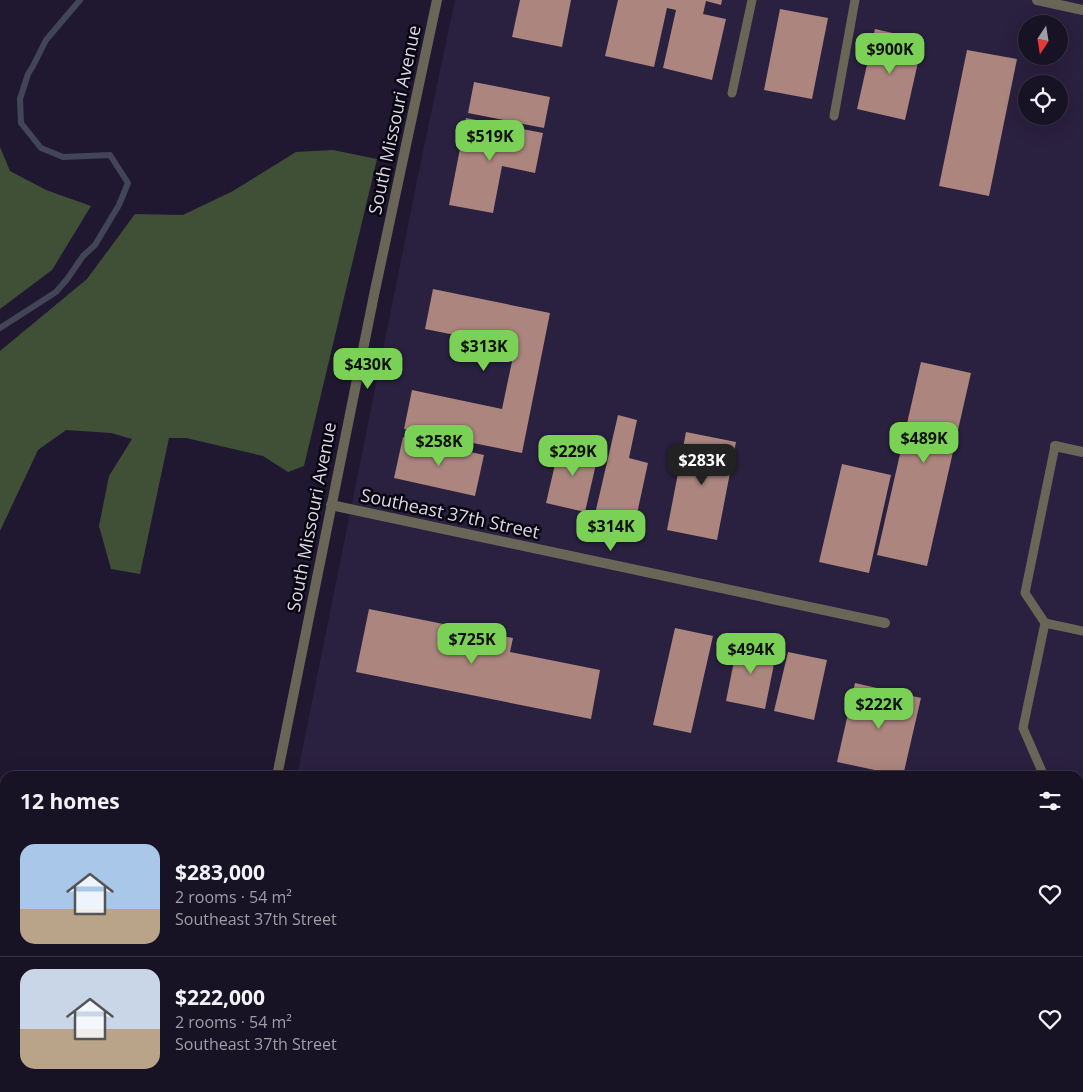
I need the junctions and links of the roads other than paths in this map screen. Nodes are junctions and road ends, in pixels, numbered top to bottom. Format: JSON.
{"nodes":[{"id":1,"x":437,"y":0,"type":"edge"},
{"id":2,"x":752,"y":0,"type":"edge"},
{"id":3,"x":855,"y":0,"type":"edge"},
{"id":4,"x":1037,"y":0,"type":"edge"},
{"id":5,"x":1083,"y":10,"type":"edge"},
{"id":6,"x":732,"y":93,"type":"dead end"},
{"id":7,"x":834,"y":116,"type":"dead end"},
{"id":8,"x":1054,"y":446,"type":"joint"},
{"id":9,"x":1083,"y":452,"type":"edge"},
{"id":10,"x":331,"y":505,"type":"junction"},
{"id":11,"x":885,"y":623,"type":"dead end"},
{"id":12,"x":1045,"y":623,"type":"junction"},
{"id":13,"x":1083,"y":630,"type":"edge"},
{"id":14,"x":278,"y":771,"type":"edge"},
{"id":15,"x":1042,"y":771,"type":"edge"}],
"edges":[{"from":1,"to":10,"type":"street","name":"South Missouri Avenue"},
{"from":2,"to":6,"type":"lane"},
{"from":3,"to":7,"type":"lane"},
{"from":4,"to":5,"type":"street"},
{"from":8,"to":9,"type":"street"},
{"from":8,"to":12,"type":"lane"},
{"from":10,"to":11,"type":"street","name":"Southeast 37th Street"},
{"from":10,"to":14,"type":"street","name":"South Missouri Avenue"},
{"from":12,"to":13,"type":"lane"},
{"from":12,"to":15,"type":"lane"}]}
